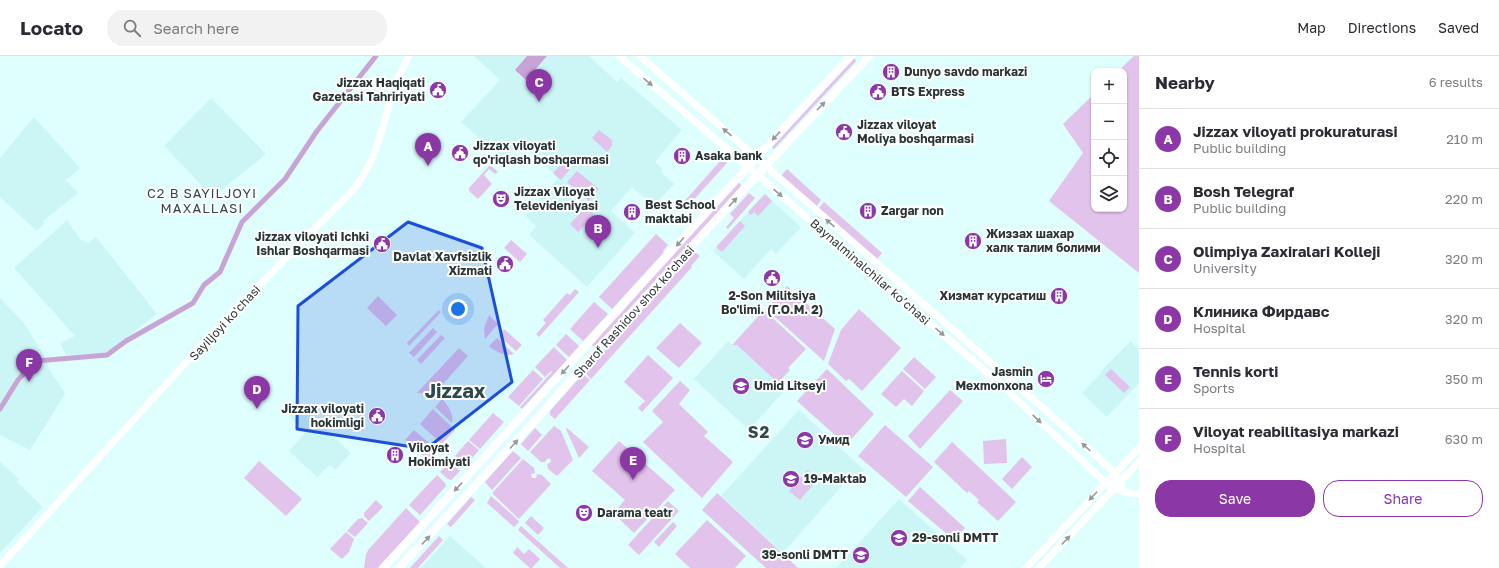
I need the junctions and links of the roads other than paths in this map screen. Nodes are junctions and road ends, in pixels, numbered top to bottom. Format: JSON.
{"nodes":[{"id":1,"x":409,"y":56,"type":"edge"},
{"id":2,"x":619,"y":56,"type":"edge"},
{"id":3,"x":640,"y":56,"type":"edge"},
{"id":4,"x":851,"y":56,"type":"edge"},
{"id":5,"x":868,"y":56,"type":"edge"},
{"id":6,"x":647,"y":62,"type":"junction"},
{"id":7,"x":638,"y":73,"type":"junction"},
{"id":8,"x":756,"y":158,"type":"junction"},
{"id":9,"x":766,"y":166,"type":"junction"},
{"id":10,"x":749,"y":167,"type":"junction"},
{"id":11,"x":758,"y":175,"type":"junction"},
{"id":12,"x":582,"y":351,"type":"junction"},
{"id":13,"x":590,"y":358,"type":"junction"},
{"id":14,"x":1139,"y":448,"type":"edge"},
{"id":15,"x":1139,"y":462,"type":"edge"},
{"id":16,"x":1115,"y":473,"type":"junction"},
{"id":17,"x":1122,"y":480,"type":"junction"},
{"id":18,"x":1106,"y":483,"type":"junction"},
{"id":19,"x":1113,"y":489,"type":"junction"},
{"id":20,"x":1122,"y":490,"type":"junction"},
{"id":21,"x":1139,"y":494,"type":"edge"},
{"id":22,"x":0,"y":566,"type":"edge"},
{"id":23,"x":383,"y":568,"type":"edge"},
{"id":24,"x":399,"y":568,"type":"edge"},
{"id":25,"x":1026,"y":568,"type":"edge"},
{"id":26,"x":1039,"y":568,"type":"edge"}],
"edges":[{"from":1,"to":22,"type":"main road","name":"Sayiljoyi ko'chasi"},
{"from":2,"to":7,"type":"main road","name":"Baynalminalchilar ko’chasi"},
{"from":3,"to":6,"type":"main road","name":"Baynalminalchilar ko’chasi"},
{"from":4,"to":8,"type":"main road","name":"Sharof Rashidov shox ko'chasi","one_way":true},
{"from":9,"to":5,"type":"main road","name":"Sharof Rashidov shox ko'chasi","one_way":true},
{"from":6,"to":7,"type":"main road"},
{"from":8,"to":6,"type":"main road","name":"Baynalminalchilar ko’chasi","one_way":true},
{"from":7,"to":10,"type":"main road","name":"Baynalminalchilar ko’chasi","one_way":true},
{"from":8,"to":9,"type":"main road","name":"Baynalminalchilar ko’chasi"},
{"from":8,"to":10,"type":"main road","name":"Sharof Rashidov shox ko'chasi"},
{"from":9,"to":11,"type":"main road","name":"Sharof Rashidov shox ko'chasi"},
{"from":16,"to":9,"type":"main road","name":"Baynalminalchilar ko’chasi","one_way":true},
{"from":10,"to":11,"type":"main road","name":"Baynalminalchilar ko’chasi"},
{"from":10,"to":12,"type":"main road","name":"Sharof Rashidov shox ko'chasi","one_way":true},
{"from":13,"to":11,"type":"main road","name":"Sharof Rashidov shox ko'chasi","one_way":true},
{"from":11,"to":18,"type":"main road","name":"Baynalminalchilar ko’chasi","one_way":true},
{"from":12,"to":13,"type":"main road"},
{"from":12,"to":23,"type":"main road","name":"Sharof Rashidov shox ko'chasi","one_way":true},
{"from":24,"to":13,"type":"main road","name":"Sharof Rashidov shox ko'chasi","one_way":true},
{"from":14,"to":16,"type":"main road"},
{"from":15,"to":17,"type":"main road"},
{"from":16,"to":17,"type":"main road","name":"Baynalminalchilar ko’chasi"},
{"from":16,"to":18,"type":"main road"},
{"from":17,"to":18,"type":"main road"},
{"from":17,"to":19,"type":"main road"},
{"from":17,"to":20,"type":"main road","name":"Baynalminalchilar ko’chasi"},
{"from":18,"to":19,"type":"main road","name":"Baynalminalchilar ko’chasi"},
{"from":18,"to":25,"type":"main road","one_way":true},
{"from":19,"to":20,"type":"main road"},
{"from":26,"to":19,"type":"main road","one_way":true},
{"from":20,"to":21,"type":"main road"}]}
